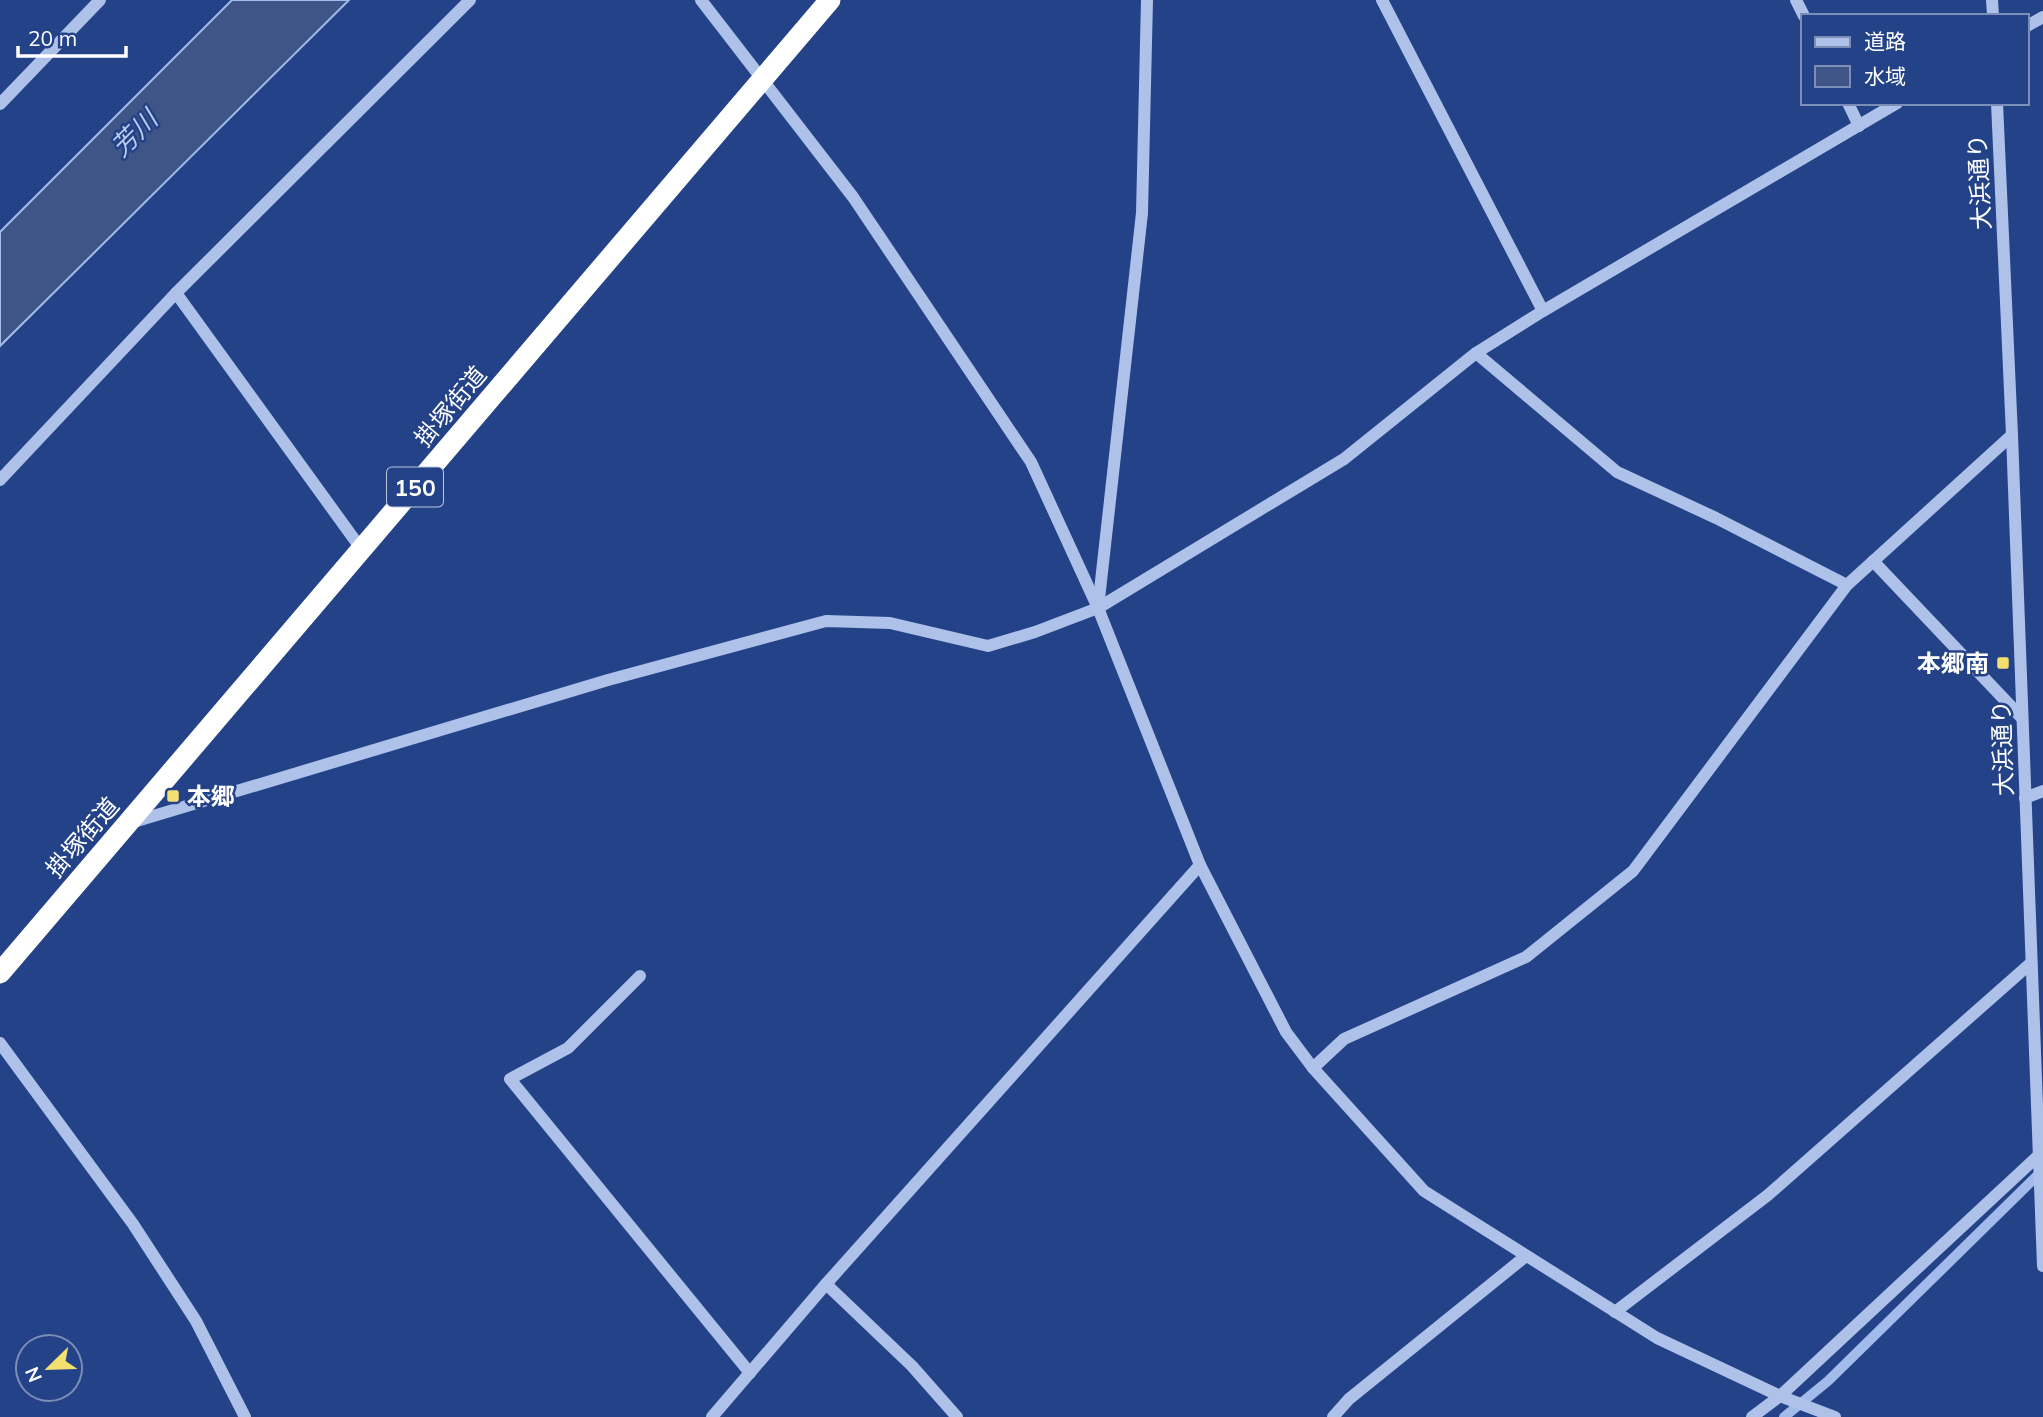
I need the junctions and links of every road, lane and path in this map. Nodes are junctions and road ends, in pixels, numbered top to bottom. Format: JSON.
{"nodes":[{"id":1,"x":100,"y":0,"type":"edge"},
{"id":2,"x":470,"y":0,"type":"edge"},
{"id":3,"x":701,"y":0,"type":"edge"},
{"id":4,"x":830,"y":0,"type":"edge"},
{"id":5,"x":1147,"y":0,"type":"edge"},
{"id":6,"x":1382,"y":0,"type":"edge"},
{"id":7,"x":762,"y":80,"type":"junction"},
{"id":8,"x":0,"y":104,"type":"edge"},
{"id":9,"x":1848,"y":105,"type":"edge"},
{"id":10,"x":1894,"y":105,"type":"edge"},
{"id":11,"x":1997,"y":105,"type":"edge"},
{"id":12,"x":1859,"y":126,"type":"junction"},
{"id":13,"x":176,"y":293,"type":"junction"},
{"id":14,"x":1543,"y":311,"type":"junction"},
{"id":15,"x":1476,"y":354,"type":"junction"},
{"id":16,"x":2012,"y":435,"type":"junction"},
{"id":17,"x":0,"y":480,"type":"edge"},
{"id":18,"x":362,"y":550,"type":"junction"},
{"id":19,"x":1873,"y":561,"type":"junction"},
{"id":20,"x":1847,"y":585,"type":"junction"},
{"id":21,"x":1098,"y":608,"type":"junction"},
{"id":22,"x":2022,"y":718,"type":"junction"},
{"id":23,"x":2043,"y":791,"type":"edge"},
{"id":24,"x":2025,"y":798,"type":"junction"},
{"id":25,"x":129,"y":824,"type":"junction"},
{"id":26,"x":1200,"y":865,"type":"junction"},
{"id":27,"x":2031,"y":963,"type":"junction"},
{"id":28,"x":0,"y":973,"type":"edge"},
{"id":29,"x":640,"y":976,"type":"dead end"},
{"id":30,"x":0,"y":1043,"type":"edge"},
{"id":31,"x":1312,"y":1068,"type":"junction"},
{"id":32,"x":2040,"y":1154,"type":"junction"},
{"id":33,"x":1526,"y":1256,"type":"junction"},
{"id":34,"x":2043,"y":1266,"type":"edge"},
{"id":35,"x":826,"y":1284,"type":"junction"},
{"id":36,"x":1615,"y":1312,"type":"junction"},
{"id":37,"x":750,"y":1373,"type":"junction"},
{"id":38,"x":1780,"y":1395,"type":"junction"},
{"id":39,"x":246,"y":1417,"type":"edge"},
{"id":40,"x":712,"y":1417,"type":"edge"},
{"id":41,"x":957,"y":1417,"type":"edge"},
{"id":42,"x":1333,"y":1417,"type":"edge"},
{"id":43,"x":1752,"y":1417,"type":"edge"},
{"id":44,"x":1835,"y":1417,"type":"edge"}],
"edges":[{"from":1,"to":8,"type":"street"},
{"from":2,"to":13,"type":"street"},
{"from":3,"to":7,"type":"street"},
{"from":4,"to":7,"type":"highway","name":"掛塚街道","number":"150"},
{"from":5,"to":21,"type":"street"},
{"from":6,"to":14,"type":"street"},
{"from":7,"to":18,"type":"highway","name":"掛塚街道","number":"150"},
{"from":7,"to":21,"type":"street"},
{"from":9,"to":12,"type":"street"},
{"from":10,"to":12,"type":"street"},
{"from":11,"to":16,"type":"street","name":"大浜通り"},
{"from":12,"to":14,"type":"street"},
{"from":13,"to":17,"type":"street"},
{"from":13,"to":18,"type":"street"},
{"from":14,"to":15,"type":"street"},
{"from":15,"to":20,"type":"street"},
{"from":15,"to":21,"type":"street"},
{"from":16,"to":19,"type":"street"},
{"from":16,"to":22,"type":"street","name":"大浜通り"},
{"from":18,"to":25,"type":"highway","name":"掛塚街道","number":"150"},
{"from":19,"to":20,"type":"street"},
{"from":19,"to":22,"type":"street"},
{"from":20,"to":31,"type":"street"},
{"from":21,"to":25,"type":"street"},
{"from":21,"to":26,"type":"street"},
{"from":22,"to":24,"type":"street","name":"大浜通り"},
{"from":23,"to":24,"type":"street"},
{"from":24,"to":27,"type":"street","name":"大浜通り"},
{"from":25,"to":28,"type":"highway","name":"掛塚街道","number":"150"},
{"from":26,"to":31,"type":"street"},
{"from":26,"to":35,"type":"street"},
{"from":27,"to":32,"type":"street","name":"大浜通り"},
{"from":27,"to":36,"type":"street"},
{"from":29,"to":37,"type":"street"},
{"from":30,"to":39,"type":"street"},
{"from":31,"to":33,"type":"street"},
{"from":32,"to":34,"type":"street","name":"大浜通り"},
{"from":32,"to":38,"type":"street"},
{"from":33,"to":36,"type":"street"},
{"from":33,"to":42,"type":"street"},
{"from":35,"to":37,"type":"street"},
{"from":35,"to":41,"type":"street"},
{"from":36,"to":38,"type":"street"},
{"from":37,"to":40,"type":"street"},
{"from":38,"to":43,"type":"street"},
{"from":38,"to":44,"type":"street"}]}
